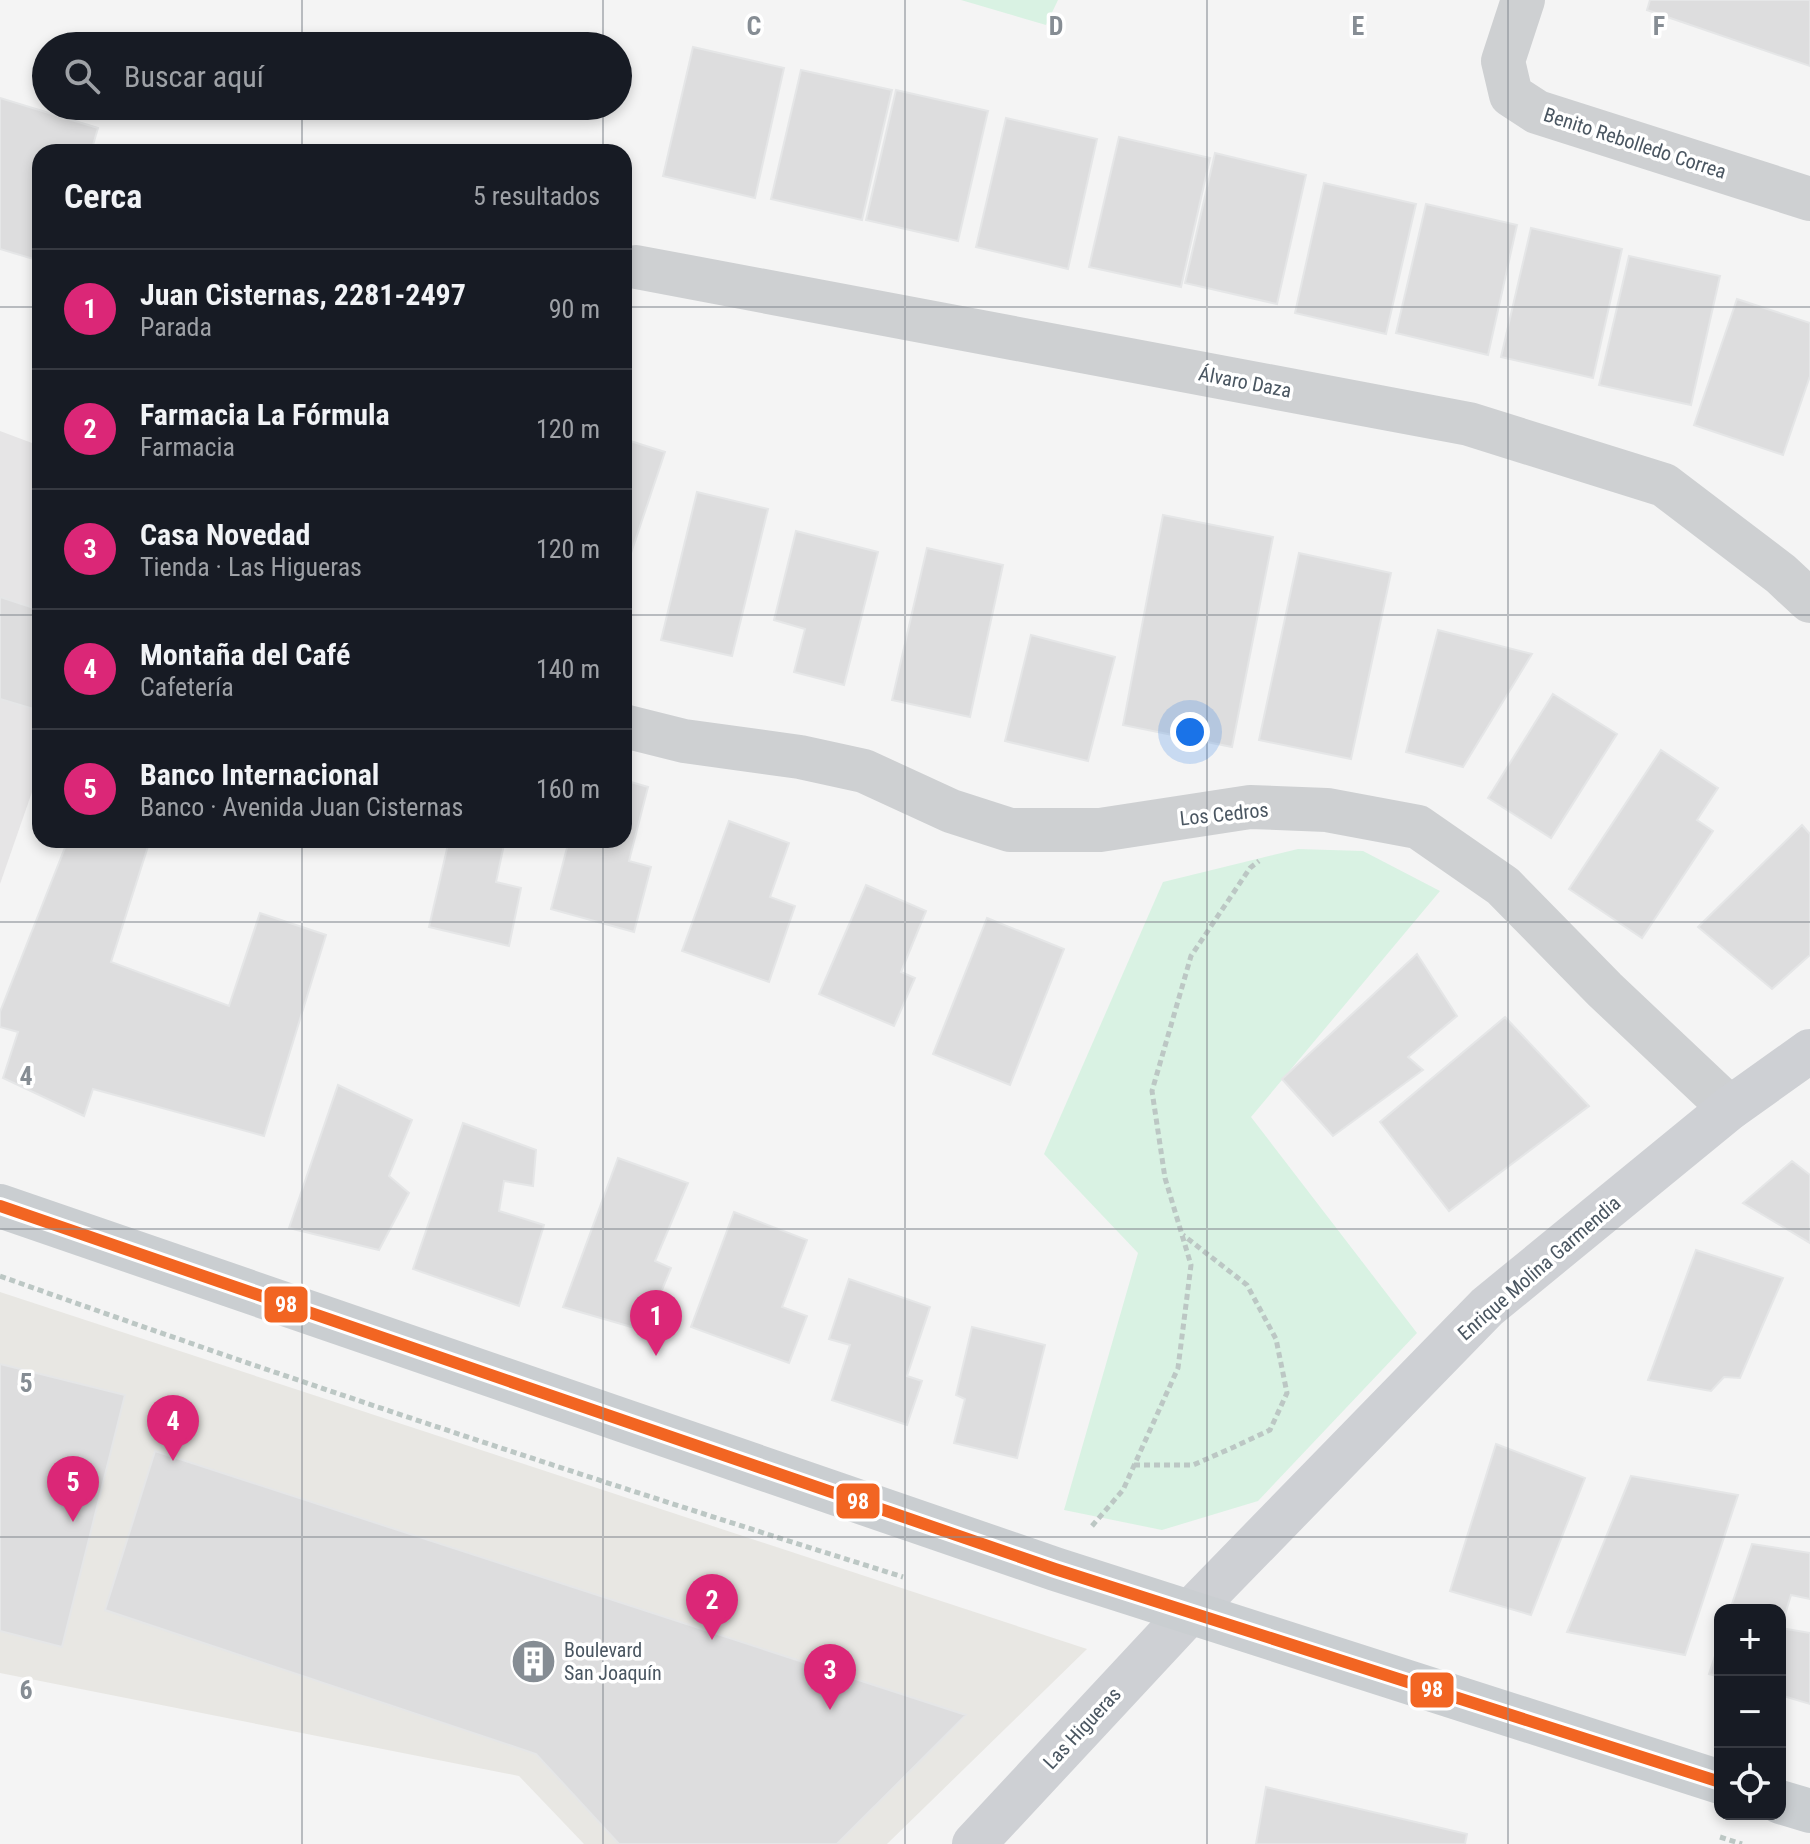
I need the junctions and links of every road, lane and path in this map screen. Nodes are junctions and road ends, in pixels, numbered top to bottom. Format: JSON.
{"nodes":[{"id":1,"x":1523,"y":0,"type":"edge"},
{"id":2,"x":1810,"y":199,"type":"edge"},
{"id":3,"x":636,"y":267,"type":"dead end"},
{"id":4,"x":1810,"y":601,"type":"edge"},
{"id":5,"x":632,"y":728,"type":"edge"},
{"id":6,"x":1263,"y":859,"type":"dead end"},
{"id":7,"x":1810,"y":1051,"type":"edge"},
{"id":8,"x":1730,"y":1108,"type":"junction"},
{"id":9,"x":0,"y":1206,"type":"edge"},
{"id":10,"x":1181,"y":1233,"type":"junction"},
{"id":11,"x":1134,"y":1465,"type":"junction"},
{"id":12,"x":1055,"y":1569,"type":"junction"},
{"id":13,"x":1190,"y":1612,"type":"junction"},
{"id":14,"x":1714,"y":1780,"type":"edge"},
{"id":15,"x":1786,"y":1804,"type":"edge"},
{"id":16,"x":1810,"y":1811,"type":"edge"},
{"id":17,"x":974,"y":1844,"type":"edge"}],
"edges":[{"from":1,"to":2,"type":"street","name":"Benito Rebolledo Correa"},
{"from":3,"to":4,"type":"street","name":"Álvaro Daza"},
{"from":5,"to":8,"type":"street","name":"Los Cedros"},
{"from":6,"to":10,"type":"path"},
{"from":7,"to":8,"type":"main road","name":"Enrique Molina Garmendia"},
{"from":8,"to":13,"type":"main road","name":"Enrique Molina Garmendia"},
{"from":9,"to":12,"type":"main road"},
{"from":10,"to":11,"type":"path"},
{"from":10,"to":11,"type":"path"},
{"from":11,"to":12,"type":"path"},
{"from":12,"to":13,"type":"main road"},
{"from":13,"to":14,"type":"main road"},
{"from":13,"to":17,"type":"main road","name":"Las Higueras"},
{"from":15,"to":16,"type":"main road"}]}
